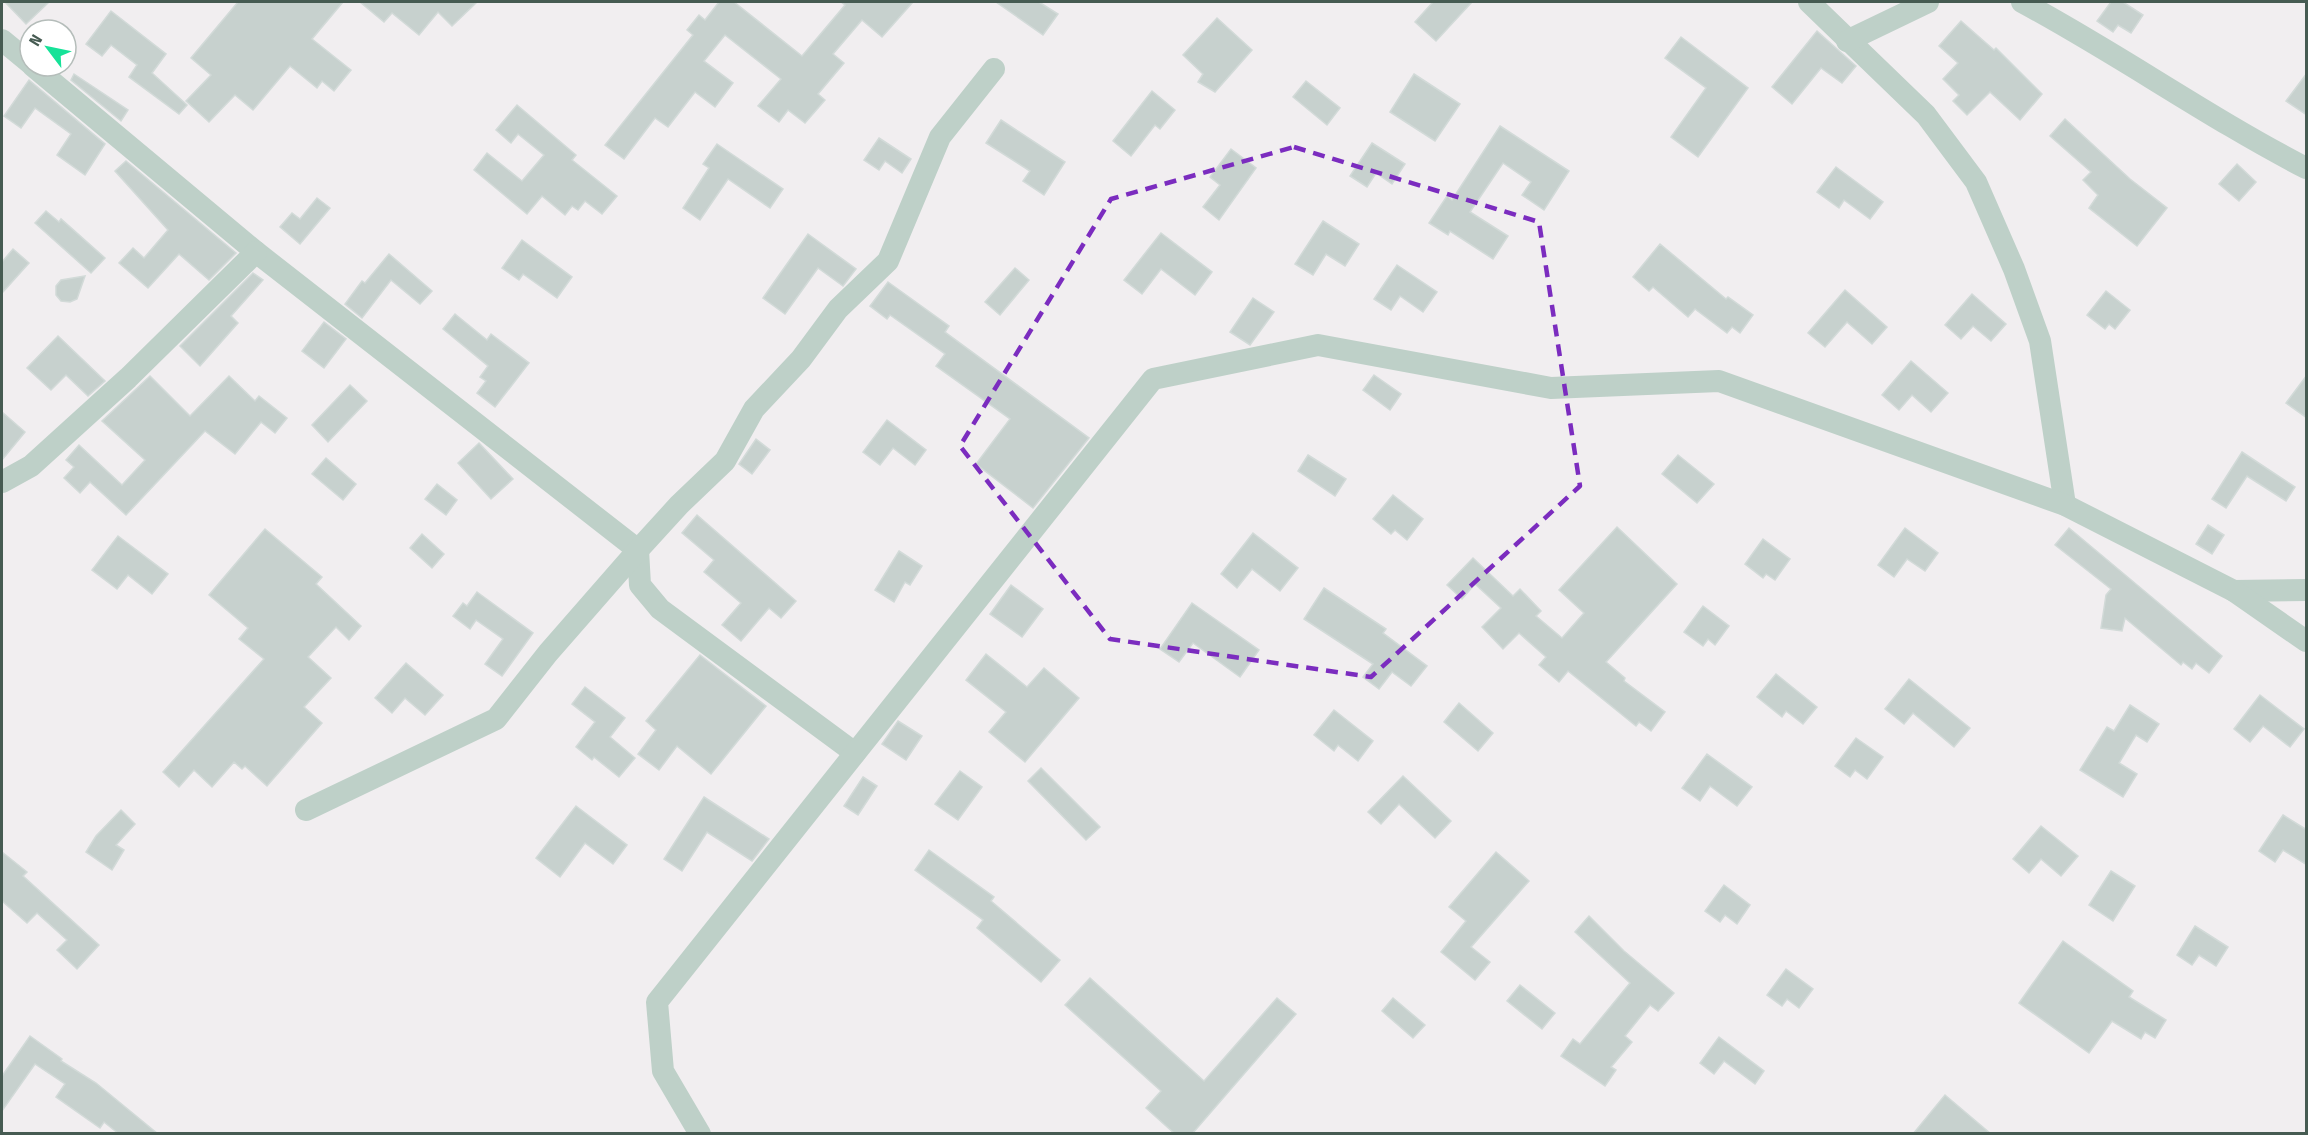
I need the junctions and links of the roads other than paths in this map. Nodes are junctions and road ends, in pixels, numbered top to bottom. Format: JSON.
{"nodes":[{"id":1,"x":1809,"y":2,"type":"edge"},
{"id":2,"x":1928,"y":2,"type":"edge"},
{"id":3,"x":2022,"y":2,"type":"edge"},
{"id":4,"x":2,"y":40,"type":"edge"},
{"id":5,"x":1847,"y":41,"type":"junction"},
{"id":6,"x":18,"y":53,"type":"edge"},
{"id":7,"x":994,"y":69,"type":"dead end"},
{"id":8,"x":48,"y":78,"type":"edge"},
{"id":9,"x":2307,"y":168,"type":"edge"},
{"id":10,"x":256,"y":252,"type":"junction"},
{"id":11,"x":2,"y":482,"type":"edge"},
{"id":12,"x":2065,"y":505,"type":"junction"},
{"id":13,"x":638,"y":550,"type":"junction"},
{"id":14,"x":2307,"y":590,"type":"edge"},
{"id":15,"x":2234,"y":591,"type":"junction"},
{"id":16,"x":2307,"y":641,"type":"edge"},
{"id":17,"x":855,"y":753,"type":"junction"},
{"id":18,"x":306,"y":810,"type":"dead end"},
{"id":19,"x":700,"y":1134,"type":"edge"}],
"edges":[{"from":1,"to":5,"type":"street"},
{"from":2,"to":5,"type":"street"},
{"from":3,"to":9,"type":"street"},
{"from":4,"to":6,"type":"street"},
{"from":5,"to":12,"type":"street"},
{"from":7,"to":13,"type":"street"},
{"from":8,"to":10,"type":"street"},
{"from":10,"to":11,"type":"street"},
{"from":10,"to":13,"type":"street"},
{"from":12,"to":15,"type":"street"},
{"from":12,"to":17,"type":"street"},
{"from":13,"to":17,"type":"street"},
{"from":13,"to":18,"type":"street"},
{"from":14,"to":15,"type":"street"},
{"from":15,"to":16,"type":"street"},
{"from":17,"to":19,"type":"street"}]}
